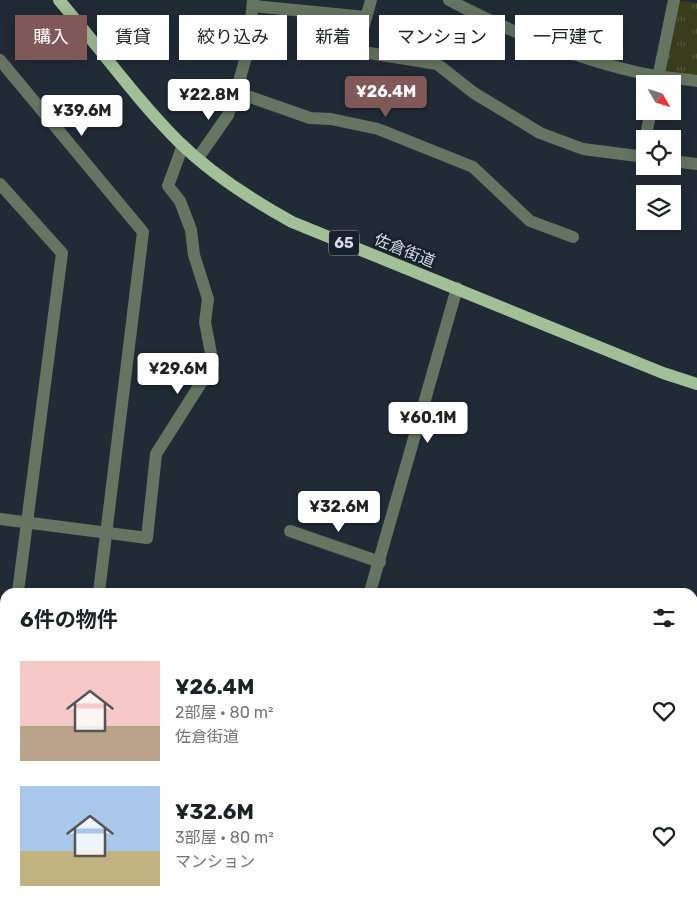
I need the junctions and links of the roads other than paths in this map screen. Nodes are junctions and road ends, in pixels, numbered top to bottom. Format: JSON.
{"nodes":[{"id":1,"x":59,"y":0,"type":"edge"},
{"id":2,"x":371,"y":0,"type":"edge"},
{"id":3,"x":449,"y":0,"type":"edge"},
{"id":4,"x":674,"y":0,"type":"edge"},
{"id":5,"x":253,"y":3,"type":"edge"},
{"id":6,"x":343,"y":15,"type":"edge"},
{"id":7,"x":367,"y":15,"type":"edge"},
{"id":8,"x":369,"y":53,"type":"edge"},
{"id":9,"x":0,"y":60,"type":"edge"},
{"id":10,"x":642,"y":75,"type":"edge"},
{"id":11,"x":659,"y":75,"type":"edge"},
{"id":12,"x":681,"y":81,"type":"edge"},
{"id":13,"x":697,"y":81,"type":"edge"},
{"id":14,"x":236,"y":92,"type":"junction"},
{"id":15,"x":184,"y":145,"type":"junction"},
{"id":16,"x":636,"y":156,"type":"edge"},
{"id":17,"x":198,"y":158,"type":"junction"},
{"id":18,"x":681,"y":161,"type":"edge"},
{"id":19,"x":697,"y":164,"type":"edge"},
{"id":20,"x":0,"y":184,"type":"edge"},
{"id":21,"x":573,"y":237,"type":"dead end"},
{"id":22,"x":457,"y":288,"type":"junction"},
{"id":23,"x":697,"y":384,"type":"edge"},
{"id":24,"x":0,"y":519,"type":"edge"},
{"id":25,"x":27,"y":522,"type":"junction"},
{"id":26,"x":290,"y":530,"type":"dead end"},
{"id":27,"x":106,"y":533,"type":"junction"},
{"id":28,"x":380,"y":562,"type":"junction"},
{"id":29,"x":19,"y":588,"type":"edge"},
{"id":30,"x":99,"y":588,"type":"edge"},
{"id":31,"x":371,"y":588,"type":"edge"}],
"edges":[{"from":1,"to":15,"type":"main road","name":"佐倉街道","number":"65"},
{"from":2,"to":7,"type":"street"},
{"from":3,"to":10,"type":"street"},
{"from":4,"to":11,"type":"street"},
{"from":5,"to":6,"type":"street"},
{"from":5,"to":14,"type":"street"},
{"from":8,"to":16,"type":"street"},
{"from":9,"to":27,"type":"street"},
{"from":12,"to":13,"type":"street"},
{"from":14,"to":17,"type":"street"},
{"from":14,"to":21,"type":"street"},
{"from":15,"to":17,"type":"main road","name":"佐倉街道","number":"65"},
{"from":15,"to":27,"type":"street"},
{"from":17,"to":22,"type":"main road","name":"佐倉街道","number":"65"},
{"from":18,"to":19,"type":"street"},
{"from":20,"to":25,"type":"street"},
{"from":22,"to":23,"type":"main road","name":"佐倉街道","number":"65"},
{"from":22,"to":28,"type":"street"},
{"from":24,"to":25,"type":"street"},
{"from":25,"to":27,"type":"street"},
{"from":25,"to":29,"type":"street"},
{"from":26,"to":28,"type":"street"},
{"from":27,"to":30,"type":"street"},
{"from":28,"to":31,"type":"street"}]}
